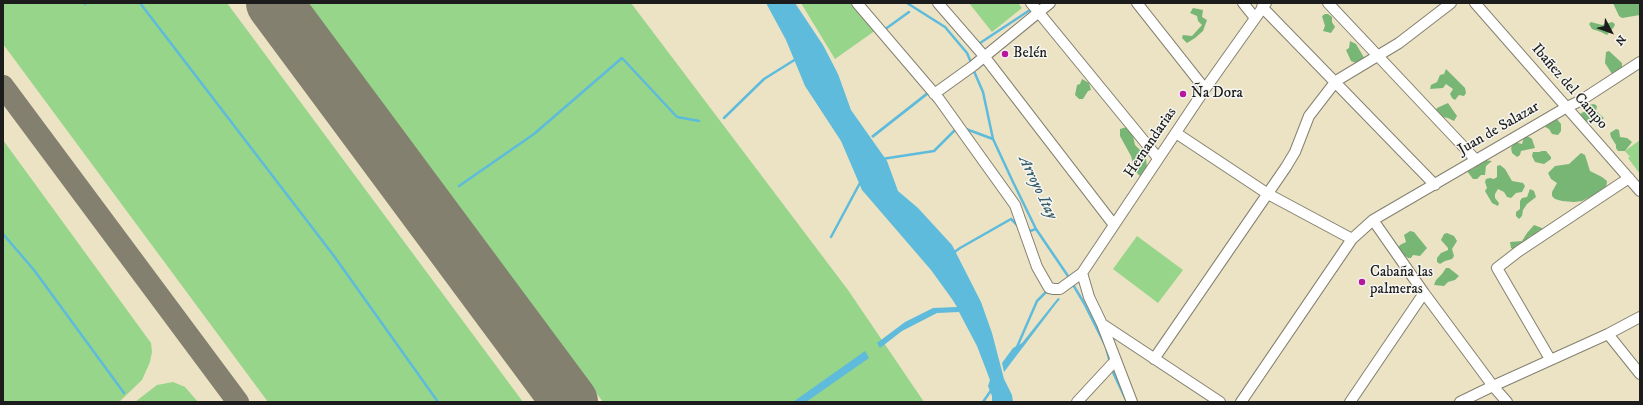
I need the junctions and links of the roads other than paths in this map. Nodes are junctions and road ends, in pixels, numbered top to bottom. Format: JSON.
{"nodes":[{"id":1,"x":857,"y":3,"type":"edge"},
{"id":2,"x":938,"y":3,"type":"edge"},
{"id":3,"x":1030,"y":3,"type":"edge"},
{"id":4,"x":1050,"y":3,"type":"edge"},
{"id":5,"x":1137,"y":3,"type":"edge"},
{"id":6,"x":1243,"y":3,"type":"edge"},
{"id":7,"x":1328,"y":3,"type":"edge"},
{"id":8,"x":1451,"y":3,"type":"edge"},
{"id":9,"x":1475,"y":3,"type":"edge"},
{"id":10,"x":1264,"y":5,"type":"edge"},
{"id":11,"x":1039,"y":12,"type":"junction"},
{"id":12,"x":1255,"y":18,"type":"junction"},
{"id":13,"x":1378,"y":55,"type":"junction"},
{"id":14,"x":984,"y":56,"type":"junction"},
{"id":15,"x":1640,"y":62,"type":"edge"},
{"id":16,"x":1336,"y":81,"type":"junction"},
{"id":17,"x":1205,"y":89,"type":"junction"},
{"id":18,"x":934,"y":94,"type":"junction"},
{"id":19,"x":1567,"y":107,"type":"junction"},
{"id":20,"x":1176,"y":133,"type":"junction"},
{"id":21,"x":1158,"y":158,"type":"junction"},
{"id":22,"x":1476,"y":160,"type":"junction"},
{"id":23,"x":1629,"y":178,"type":"junction"},
{"id":24,"x":1436,"y":185,"type":"junction"},
{"id":25,"x":1640,"y":191,"type":"edge"},
{"id":26,"x":1268,"y":194,"type":"junction"},
{"id":27,"x":1373,"y":220,"type":"junction"},
{"id":28,"x":1114,"y":225,"type":"junction"},
{"id":29,"x":1352,"y":239,"type":"junction"},
{"id":30,"x":1078,"y":276,"type":"junction"},
{"id":31,"x":1424,"y":293,"type":"junction"},
{"id":32,"x":1640,"y":317,"type":"edge"},
{"id":33,"x":1102,"y":324,"type":"junction"},
{"id":34,"x":1608,"y":334,"type":"junction"},
{"id":35,"x":1154,"y":359,"type":"junction"},
{"id":36,"x":1550,"y":359,"type":"junction"},
{"id":37,"x":1115,"y":361,"type":"junction"},
{"id":38,"x":1640,"y":374,"type":"edge"},
{"id":39,"x":1493,"y":386,"type":"junction"},
{"id":40,"x":1077,"y":402,"type":"edge"},
{"id":41,"x":1132,"y":402,"type":"edge"},
{"id":42,"x":1220,"y":402,"type":"edge"},
{"id":43,"x":1241,"y":402,"type":"edge"},
{"id":44,"x":1350,"y":402,"type":"edge"},
{"id":45,"x":1460,"y":402,"type":"edge"},
{"id":46,"x":1507,"y":402,"type":"edge"}],
"edges":[{"from":1,"to":18,"type":"street"},
{"from":2,"to":14,"type":"street"},
{"from":3,"to":11,"type":"street"},
{"from":4,"to":11,"type":"street"},
{"from":5,"to":17,"type":"street"},
{"from":6,"to":12,"type":"street"},
{"from":7,"to":13,"type":"street"},
{"from":8,"to":13,"type":"street"},
{"from":9,"to":19,"type":"street","name":"Ibañez del Campo"},
{"from":10,"to":12,"type":"street","name":"Hernandarias"},
{"from":10,"to":16,"type":"street"},
{"from":11,"to":14,"type":"street"},
{"from":11,"to":21,"type":"street"},
{"from":12,"to":17,"type":"street","name":"Hernandarias"},
{"from":13,"to":16,"type":"street"},
{"from":13,"to":22,"type":"street"},
{"from":14,"to":18,"type":"street"},
{"from":14,"to":28,"type":"street"},
{"from":15,"to":19,"type":"street","name":"Juan de Salazar"},
{"from":16,"to":24,"type":"street"},
{"from":16,"to":26,"type":"street"},
{"from":17,"to":20,"type":"street","name":"Hernandarias"},
{"from":18,"to":30,"type":"street"},
{"from":19,"to":22,"type":"street","name":"Juan de Salazar"},
{"from":19,"to":23,"type":"street","name":"Ibañez del Campo"},
{"from":20,"to":21,"type":"street","name":"Hernandarias"},
{"from":20,"to":26,"type":"street"},
{"from":21,"to":28,"type":"street","name":"Hernandarias"},
{"from":22,"to":24,"type":"street","name":"Juan de Salazar"},
{"from":23,"to":25,"type":"street","name":"Ibañez del Campo"},
{"from":23,"to":36,"type":"street"},
{"from":24,"to":27,"type":"street","name":"Juan de Salazar"},
{"from":26,"to":29,"type":"street"},
{"from":26,"to":35,"type":"street"},
{"from":27,"to":29,"type":"street","name":"Juan de Salazar"},
{"from":27,"to":31,"type":"street"},
{"from":28,"to":30,"type":"street","name":"Hernandarias"},
{"from":29,"to":43,"type":"street","name":"Juan de Salazar"},
{"from":30,"to":33,"type":"street"},
{"from":31,"to":39,"type":"street"},
{"from":31,"to":44,"type":"street"},
{"from":32,"to":34,"type":"street"},
{"from":33,"to":35,"type":"street"},
{"from":33,"to":37,"type":"street"},
{"from":34,"to":36,"type":"street"},
{"from":34,"to":38,"type":"street"},
{"from":35,"to":42,"type":"street"},
{"from":36,"to":39,"type":"street"},
{"from":37,"to":40,"type":"street"},
{"from":37,"to":41,"type":"street"},
{"from":39,"to":45,"type":"street"},
{"from":39,"to":46,"type":"street"}]}
